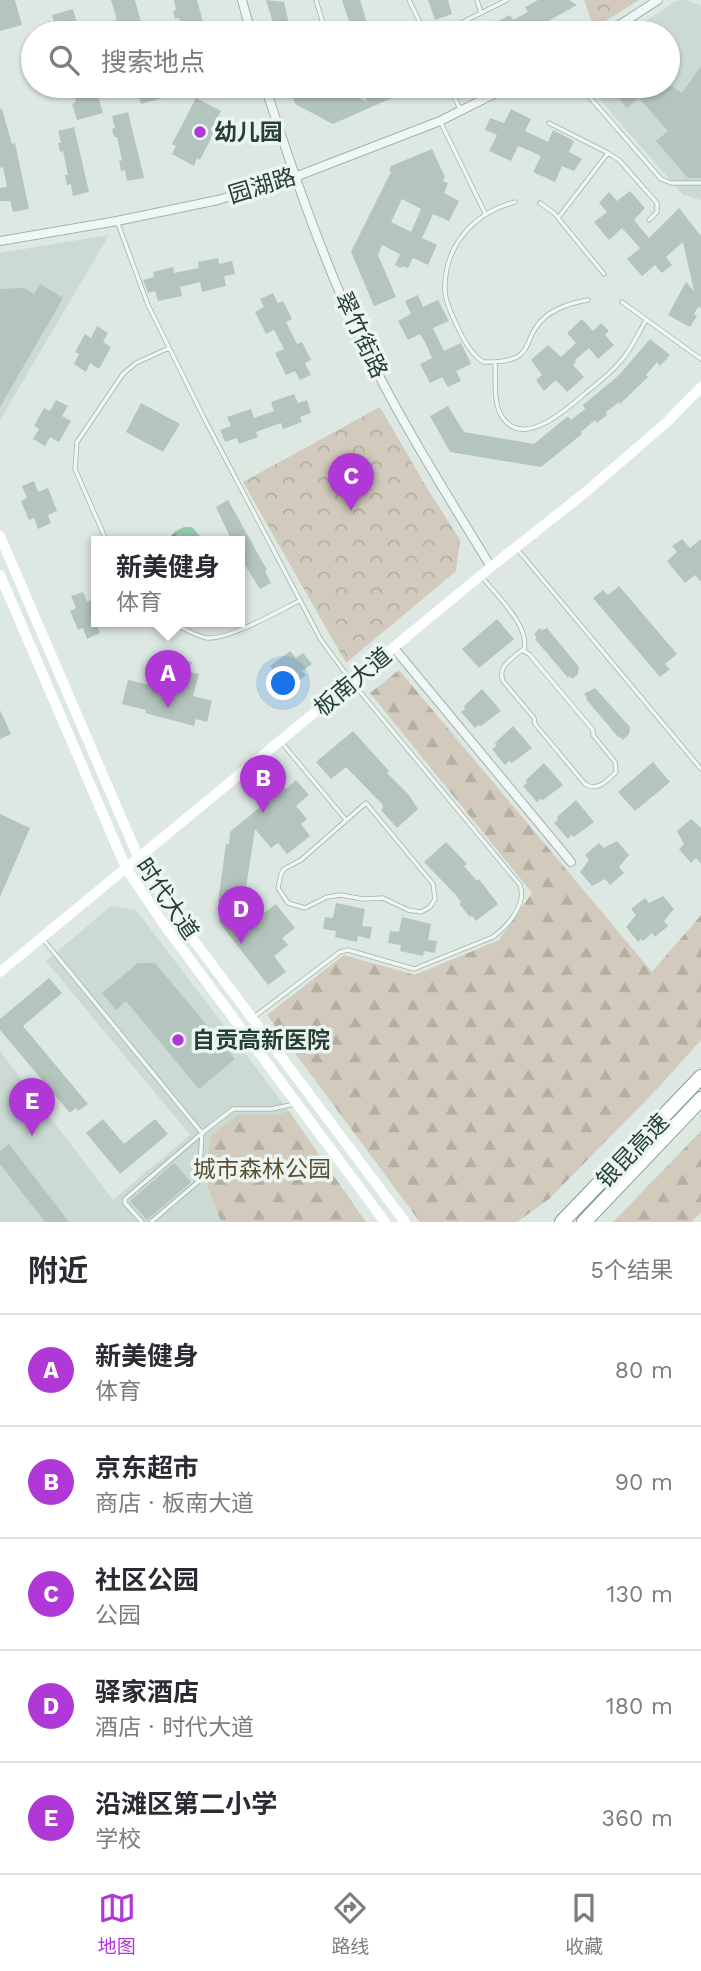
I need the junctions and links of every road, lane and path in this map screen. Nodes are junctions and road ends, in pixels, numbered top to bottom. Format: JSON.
{"nodes":[{"id":1,"x":242,"y":0,"type":"edge"},
{"id":2,"x":316,"y":0,"type":"edge"},
{"id":3,"x":409,"y":0,"type":"edge"},
{"id":4,"x":477,"y":0,"type":"edge"},
{"id":5,"x":507,"y":0,"type":"edge"},
{"id":6,"x":658,"y":0,"type":"edge"},
{"id":7,"x":481,"y":13,"type":"junction"},
{"id":8,"x":248,"y":21,"type":"edge"},
{"id":9,"x":322,"y":21,"type":"edge"},
{"id":10,"x":419,"y":21,"type":"edge"},
{"id":11,"x":465,"y":21,"type":"edge"},
{"id":12,"x":626,"y":21,"type":"edge"},
{"id":13,"x":269,"y":98,"type":"edge"},
{"id":14,"x":455,"y":98,"type":"edge"},
{"id":15,"x":486,"y":98,"type":"edge"},
{"id":16,"x":590,"y":98,"type":"edge"},
{"id":17,"x":461,"y":111,"type":"junction"},
{"id":18,"x":440,"y":121,"type":"junction"},
{"id":19,"x":549,"y":123,"type":"dead end"},
{"id":20,"x":608,"y":153,"type":"junction"},
{"id":21,"x":295,"y":177,"type":"junction"},
{"id":22,"x":701,"y":183,"type":"edge"},
{"id":23,"x":515,"y":202,"type":"dead end"},
{"id":24,"x":540,"y":203,"type":"dead end"},
{"id":25,"x":485,"y":213,"type":"junction"},
{"id":26,"x":558,"y":218,"type":"junction"},
{"id":27,"x":649,"y":220,"type":"dead end"},
{"id":28,"x":117,"y":221,"type":"junction"},
{"id":29,"x":0,"y":241,"type":"edge"},
{"id":30,"x":604,"y":274,"type":"dead end"},
{"id":31,"x":588,"y":300,"type":"dead end"},
{"id":32,"x":622,"y":302,"type":"dead end"},
{"id":33,"x":646,"y":320,"type":"junction"},
{"id":34,"x":169,"y":348,"type":"junction"},
{"id":35,"x":701,"y":359,"type":"edge"},
{"id":36,"x":495,"y":362,"type":"junction"},
{"id":37,"x":701,"y":387,"type":"edge"},
{"id":38,"x":0,"y":536,"type":"edge"},
{"id":39,"x":104,"y":536,"type":"edge"},
{"id":40,"x":516,"y":547,"type":"junction"},
{"id":41,"x":491,"y":567,"type":"junction"},
{"id":42,"x":0,"y":575,"type":"edge"},
{"id":43,"x":481,"y":576,"type":"junction"},
{"id":44,"x":299,"y":600,"type":"junction"},
{"id":45,"x":182,"y":627,"type":"edge"},
{"id":46,"x":394,"y":648,"type":"junction"},
{"id":47,"x":524,"y":650,"type":"junction"},
{"id":48,"x":352,"y":682,"type":"junction"},
{"id":49,"x":281,"y":742,"type":"junction"},
{"id":50,"x":701,"y":769,"type":"edge"},
{"id":51,"x":346,"y":820,"type":"junction"},
{"id":52,"x":139,"y":859,"type":"junction"},
{"id":53,"x":571,"y":862,"type":"dead end"},
{"id":54,"x":126,"y":868,"type":"junction"},
{"id":55,"x":41,"y":937,"type":"junction"},
{"id":56,"x":0,"y":972,"type":"edge"},
{"id":57,"x":253,"y":1018,"type":"junction"},
{"id":58,"x":701,"y":1077,"type":"edge"},
{"id":59,"x":701,"y":1099,"type":"edge"},
{"id":60,"x":298,"y":1104,"type":"junction"},
{"id":61,"x":202,"y":1133,"type":"junction"},
{"id":62,"x":142,"y":1222,"type":"edge"},
{"id":63,"x":151,"y":1222,"type":"edge"},
{"id":64,"x":385,"y":1222,"type":"edge"},
{"id":65,"x":405,"y":1222,"type":"edge"},
{"id":66,"x":562,"y":1222,"type":"edge"},
{"id":67,"x":584,"y":1222,"type":"edge"}],
"edges":[{"from":1,"to":8,"type":"street"},
{"from":2,"to":9,"type":"lane"},
{"from":3,"to":10,"type":"lane"},
{"from":4,"to":7,"type":"lane"},
{"from":5,"to":7,"type":"lane"},
{"from":6,"to":12,"type":"street"},
{"from":7,"to":11,"type":"lane"},
{"from":13,"to":21,"type":"street","name":"翠竹街路"},
{"from":14,"to":17,"type":"lane"},
{"from":15,"to":17,"type":"street","name":"园湖路"},
{"from":16,"to":22,"type":"lane"},
{"from":17,"to":18,"type":"street","name":"园湖路"},
{"from":18,"to":21,"type":"street","name":"园湖路"},
{"from":18,"to":25,"type":"lane"},
{"from":19,"to":20,"type":"lane"},
{"from":20,"to":26,"type":"lane"},
{"from":20,"to":27,"type":"lane"},
{"from":21,"to":28,"type":"street","name":"园湖路"},
{"from":21,"to":41,"type":"street","name":"翠竹街路"},
{"from":23,"to":25,"type":"lane"},
{"from":24,"to":26,"type":"lane"},
{"from":25,"to":36,"type":"lane"},
{"from":26,"to":30,"type":"lane"},
{"from":28,"to":29,"type":"street","name":"园湖路"},
{"from":28,"to":34,"type":"lane"},
{"from":31,"to":36,"type":"lane"},
{"from":32,"to":33,"type":"lane"},
{"from":33,"to":35,"type":"lane"},
{"from":33,"to":36,"type":"lane"},
{"from":34,"to":39,"type":"lane"},
{"from":34,"to":44,"type":"lane"},
{"from":37,"to":40,"type":"main road","name":"板南大道"},
{"from":38,"to":52,"type":"main road","name":"时代大道"},
{"from":40,"to":41,"type":"main road","name":"板南大道"},
{"from":40,"to":50,"type":"lane"},
{"from":41,"to":43,"type":"main road","name":"板南大道"},
{"from":42,"to":54,"type":"main road","name":"时代大道"},
{"from":43,"to":46,"type":"main road","name":"板南大道"},
{"from":43,"to":47,"type":"lane"},
{"from":44,"to":45,"type":"lane"},
{"from":44,"to":48,"type":"lane"},
{"from":46,"to":48,"type":"main road","name":"板南大道"},
{"from":46,"to":53,"type":"street"},
{"from":47,"to":47,"type":"lane"},
{"from":48,"to":49,"type":"main road","name":"板南大道"},
{"from":48,"to":57,"type":"lane"},
{"from":49,"to":51,"type":"lane"},
{"from":49,"to":52,"type":"main road","name":"板南大道"},
{"from":51,"to":51,"type":"lane"},
{"from":52,"to":54,"type":"main road","name":"板南大道"},
{"from":52,"to":57,"type":"main road","name":"时代大道"},
{"from":54,"to":55,"type":"main road","name":"板南大道"},
{"from":54,"to":60,"type":"main road","name":"时代大道"},
{"from":55,"to":56,"type":"main road","name":"板南大道"},
{"from":55,"to":61,"type":"lane"},
{"from":57,"to":65,"type":"main road","name":"时代大道"},
{"from":58,"to":66,"type":"highway","name":"银昆高速"},
{"from":59,"to":67,"type":"highway","name":"银昆高速"},
{"from":60,"to":61,"type":"lane"},
{"from":60,"to":64,"type":"main road","name":"时代大道"},
{"from":61,"to":62,"type":"lane"},
{"from":61,"to":63,"type":"lane"}]}
